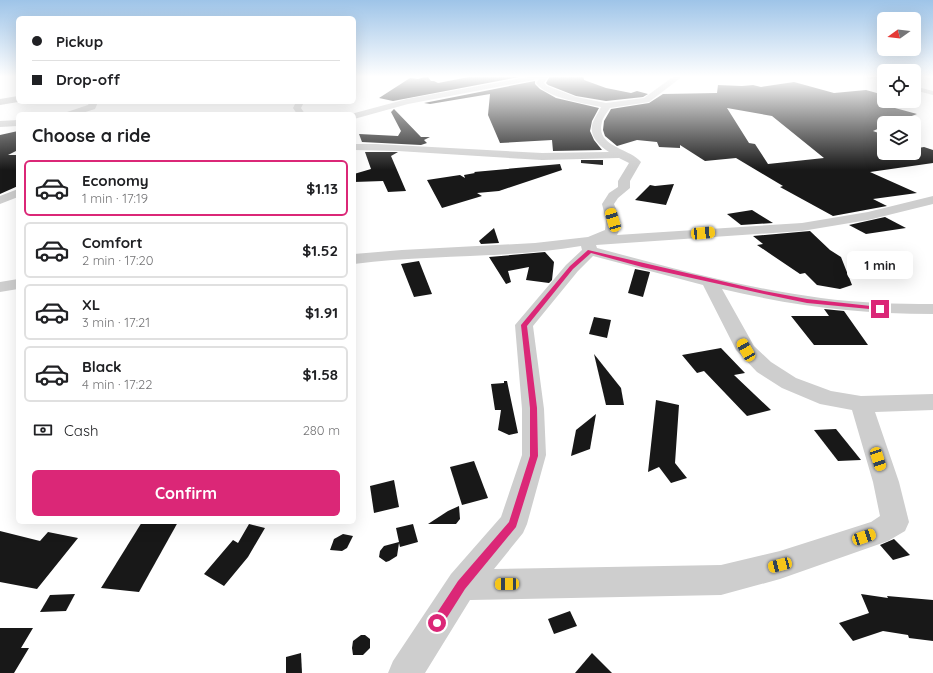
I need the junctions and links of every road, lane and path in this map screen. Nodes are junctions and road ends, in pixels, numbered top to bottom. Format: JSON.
{"nodes":[{"id":1,"x":91,"y":107,"type":"edge"},
{"id":2,"x":387,"y":107,"type":"edge"},
{"id":3,"x":606,"y":107,"type":"edge"},
{"id":4,"x":76,"y":112,"type":"edge"},
{"id":5,"x":356,"y":115,"type":"edge"},
{"id":6,"x":16,"y":123,"type":"edge"},
{"id":7,"x":0,"y":124,"type":"edge"},
{"id":8,"x":356,"y":147,"type":"edge"},
{"id":9,"x":624,"y":154,"type":"junction"},
{"id":10,"x":16,"y":195,"type":"edge"},
{"id":11,"x":0,"y":200,"type":"edge"},
{"id":12,"x":933,"y":200,"type":"edge"},
{"id":13,"x":588,"y":246,"type":"junction"},
{"id":14,"x":356,"y":259,"type":"edge"},
{"id":15,"x":709,"y":281,"type":"junction"},
{"id":16,"x":16,"y":284,"type":"edge"},
{"id":17,"x":0,"y":287,"type":"edge"},
{"id":18,"x":933,"y":308,"type":"edge"},
{"id":19,"x":933,"y":402,"type":"edge"},
{"id":20,"x":861,"y":404,"type":"junction"},
{"id":21,"x":462,"y":585,"type":"junction"},
{"id":22,"x":405,"y":673,"type":"edge"}],
"edges":[{"from":1,"to":4,"type":"street"},
{"from":2,"to":5,"type":"street"},
{"from":3,"to":9,"type":"street"},
{"from":6,"to":7,"type":"street"},
{"from":8,"to":9,"type":"street"},
{"from":9,"to":13,"type":"street"},
{"from":10,"to":11,"type":"street"},
{"from":12,"to":13,"type":"street"},
{"from":13,"to":14,"type":"street"},
{"from":13,"to":15,"type":"street"},
{"from":13,"to":21,"type":"street"},
{"from":15,"to":18,"type":"street"},
{"from":15,"to":20,"type":"street"},
{"from":16,"to":17,"type":"street"},
{"from":19,"to":20,"type":"street"},
{"from":20,"to":21,"type":"street"},
{"from":21,"to":22,"type":"street"}]}
